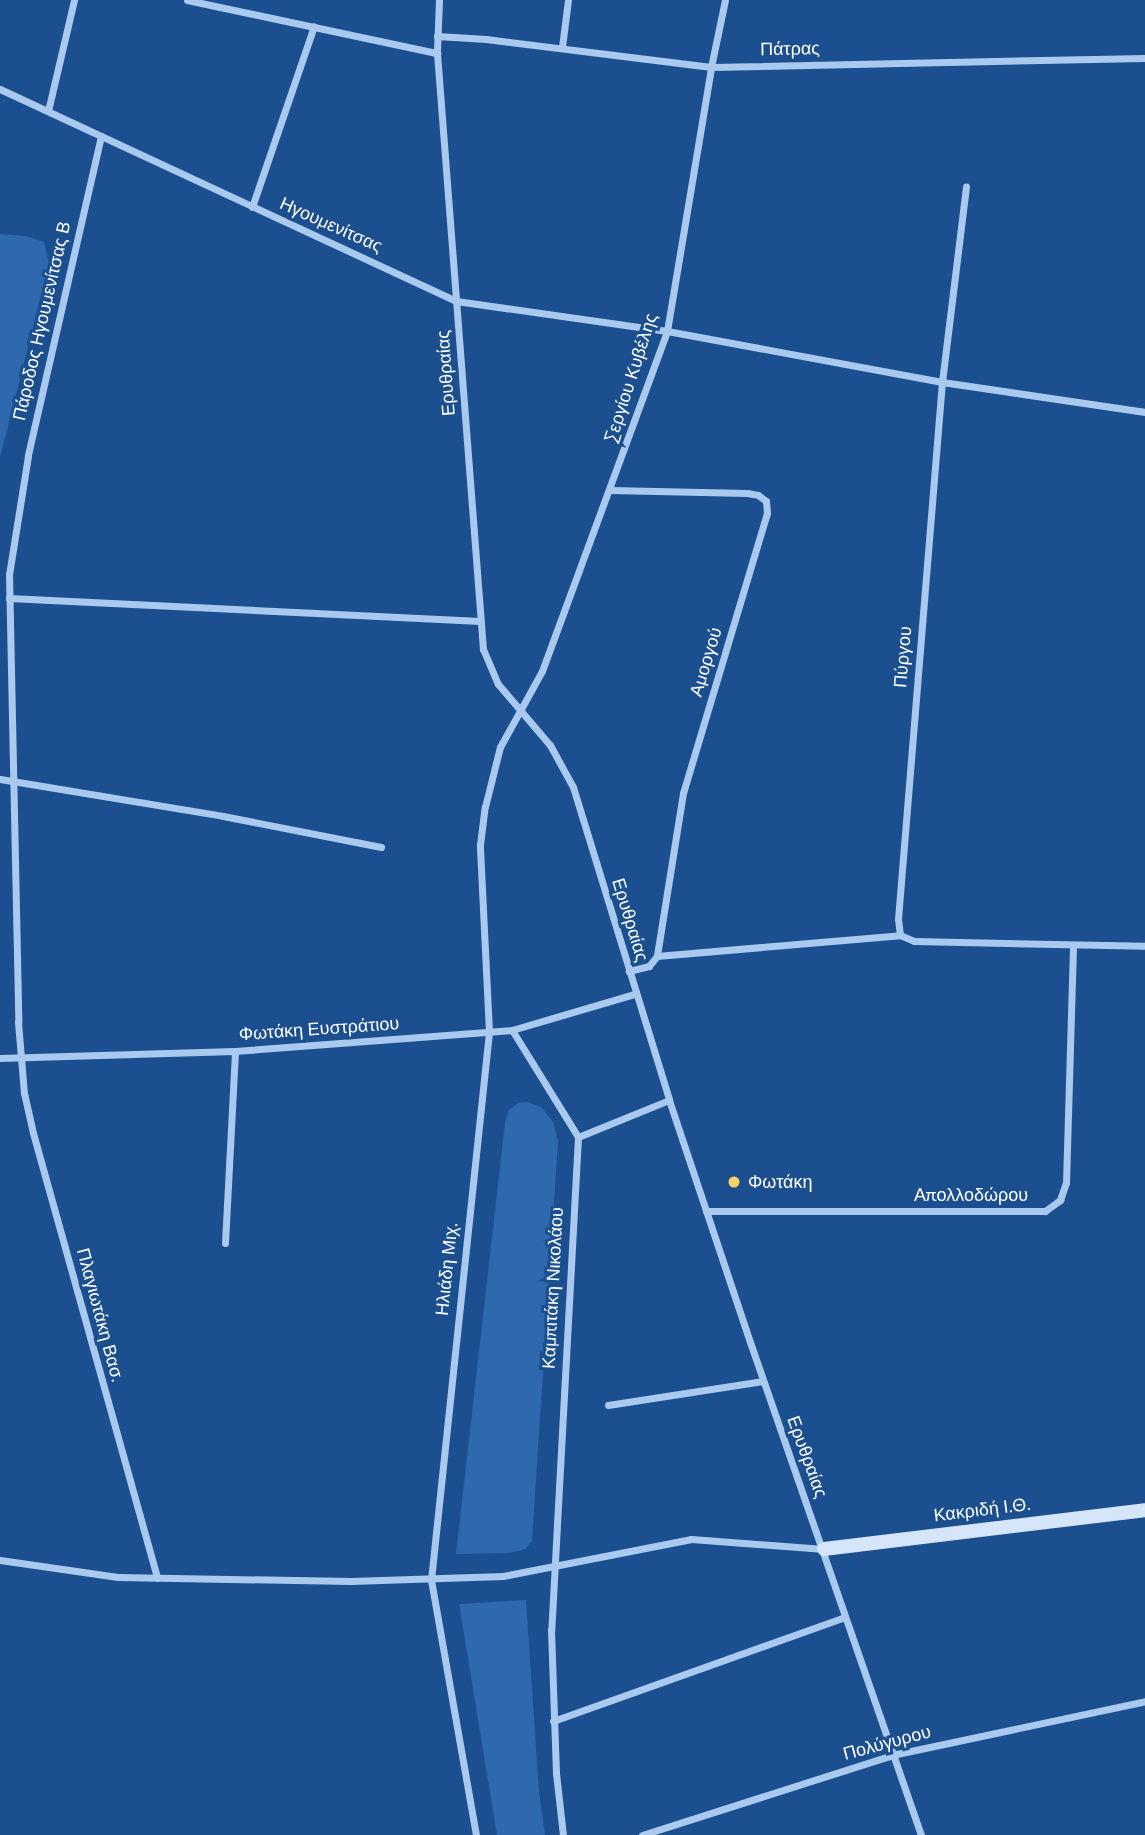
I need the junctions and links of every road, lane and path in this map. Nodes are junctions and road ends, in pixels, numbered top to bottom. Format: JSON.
{"nodes":[{"id":1,"x":74,"y":0,"type":"edge"},
{"id":2,"x":187,"y":0,"type":"edge"},
{"id":3,"x":439,"y":0,"type":"edge"},
{"id":4,"x":568,"y":0,"type":"edge"},
{"id":5,"x":725,"y":0,"type":"edge"},
{"id":6,"x":314,"y":26,"type":"junction"},
{"id":7,"x":437,"y":36,"type":"junction"},
{"id":8,"x":562,"y":47,"type":"junction"},
{"id":9,"x":436,"y":53,"type":"junction"},
{"id":10,"x":1145,"y":58,"type":"edge"},
{"id":11,"x":711,"y":66,"type":"junction"},
{"id":12,"x":0,"y":89,"type":"edge"},
{"id":13,"x":48,"y":111,"type":"junction"},
{"id":14,"x":101,"y":136,"type":"junction"},
{"id":15,"x":966,"y":186,"type":"dead end"},
{"id":16,"x":252,"y":207,"type":"junction"},
{"id":17,"x":456,"y":301,"type":"junction"},
{"id":18,"x":667,"y":331,"type":"junction"},
{"id":19,"x":942,"y":382,"type":"junction"},
{"id":20,"x":1145,"y":411,"type":"edge"},
{"id":21,"x":610,"y":490,"type":"junction"},
{"id":22,"x":9,"y":598,"type":"junction"},
{"id":23,"x":480,"y":621,"type":"junction"},
{"id":24,"x":521,"y":709,"type":"junction"},
{"id":25,"x":0,"y":779,"type":"edge"},
{"id":26,"x":11,"y":781,"type":"junction"},
{"id":27,"x":381,"y":847,"type":"dead end"},
{"id":28,"x":900,"y":935,"type":"junction"},
{"id":29,"x":1073,"y":945,"type":"junction"},
{"id":30,"x":1145,"y":946,"type":"edge"},
{"id":31,"x":657,"y":956,"type":"junction"},
{"id":32,"x":629,"y":971,"type":"junction"},
{"id":33,"x":634,"y":994,"type":"junction"},
{"id":34,"x":512,"y":1030,"type":"junction"},
{"id":35,"x":489,"y":1032,"type":"junction"},
{"id":36,"x":235,"y":1051,"type":"junction"},
{"id":37,"x":0,"y":1058,"type":"edge"},
{"id":38,"x":20,"y":1058,"type":"junction"},
{"id":39,"x":669,"y":1100,"type":"junction"},
{"id":40,"x":578,"y":1136,"type":"junction"},
{"id":41,"x":706,"y":1211,"type":"junction"},
{"id":42,"x":225,"y":1243,"type":"dead end"},
{"id":43,"x":763,"y":1381,"type":"junction"},
{"id":44,"x":608,"y":1405,"type":"dead end"},
{"id":45,"x":1145,"y":1510,"type":"edge"},
{"id":46,"x":824,"y":1549,"type":"junction"},
{"id":47,"x":0,"y":1560,"type":"edge"},
{"id":48,"x":554,"y":1566,"type":"junction"},
{"id":49,"x":158,"y":1578,"type":"junction"},
{"id":50,"x":431,"y":1580,"type":"junction"},
{"id":51,"x":845,"y":1616,"type":"junction"},
{"id":52,"x":1145,"y":1701,"type":"edge"},
{"id":53,"x":553,"y":1721,"type":"junction"},
{"id":54,"x":892,"y":1755,"type":"junction"},
{"id":55,"x":476,"y":1835,"type":"edge"},
{"id":56,"x":564,"y":1835,"type":"edge"},
{"id":57,"x":642,"y":1835,"type":"edge"},
{"id":58,"x":921,"y":1835,"type":"edge"}],
"edges":[{"from":1,"to":13,"type":"street"},
{"from":2,"to":6,"type":"street"},
{"from":3,"to":7,"type":"street","name":"Ερυθραίας"},
{"from":4,"to":8,"type":"street"},
{"from":5,"to":11,"type":"street","name":"Σεργίου Κυβέλης"},
{"from":6,"to":9,"type":"street"},
{"from":6,"to":16,"type":"street"},
{"from":7,"to":8,"type":"street","name":"Πάτρας"},
{"from":7,"to":9,"type":"street","name":"Ερυθραίας"},
{"from":8,"to":11,"type":"street","name":"Πάτρας"},
{"from":9,"to":17,"type":"street","name":"Ερυθραίας"},
{"from":10,"to":11,"type":"street","name":"Πάτρας"},
{"from":11,"to":18,"type":"street","name":"Σεργίου Κυβέλης"},
{"from":12,"to":13,"type":"street","name":"Ηγουμενίτσας"},
{"from":13,"to":14,"type":"street","name":"Ηγουμενίτσας"},
{"from":14,"to":16,"type":"street","name":"Ηγουμενίτσας"},
{"from":14,"to":22,"type":"street","name":"Πάροδος Ηγουμενίτσας Β"},
{"from":15,"to":19,"type":"street","name":"Πύργου"},
{"from":16,"to":17,"type":"street","name":"Ηγουμενίτσας"},
{"from":17,"to":18,"type":"street","name":"Ηγουμενίτσας"},
{"from":17,"to":23,"type":"street","name":"Ερυθραίας"},
{"from":18,"to":19,"type":"street","name":"Ηγουμενίτσας"},
{"from":18,"to":21,"type":"street","name":"Σεργίου Κυβέλης"},
{"from":19,"to":20,"type":"street","name":"Ηγουμενίτσας"},
{"from":19,"to":28,"type":"street","name":"Πύργου"},
{"from":21,"to":24,"type":"street","name":"Σεργίου Κυβέλης"},
{"from":21,"to":31,"type":"street","name":"Αμοργού"},
{"from":22,"to":23,"type":"street"},
{"from":22,"to":26,"type":"street","name":"Πάροδος Ηγουμενίτσας Β"},
{"from":23,"to":24,"type":"street","name":"Ερυθραίας"},
{"from":24,"to":32,"type":"street","name":"Ερυθραίας"},
{"from":24,"to":35,"type":"street","name":"Ηλιάδη Μιχ."},
{"from":25,"to":26,"type":"street"},
{"from":26,"to":27,"type":"street"},
{"from":26,"to":38,"type":"street","name":"Πάροδος Ηγουμενίτσας Β"},
{"from":28,"to":29,"type":"street"},
{"from":28,"to":31,"type":"street"},
{"from":29,"to":30,"type":"street"},
{"from":29,"to":41,"type":"street","name":"Απολλοδώρου"},
{"from":31,"to":32,"type":"street"},
{"from":32,"to":33,"type":"street","name":"Ερυθραίας"},
{"from":33,"to":34,"type":"street","name":"Φωτάκη Ευστράτιου"},
{"from":33,"to":39,"type":"street","name":"Ερυθραίας"},
{"from":34,"to":35,"type":"street","name":"Φωτάκη Ευστράτιου"},
{"from":34,"to":40,"type":"street"},
{"from":35,"to":36,"type":"street","name":"Φωτάκη Ευστράτιου"},
{"from":35,"to":50,"type":"street","name":"Ηλιάδη Μιχ."},
{"from":36,"to":38,"type":"street","name":"Φωτάκη Ευστράτιου"},
{"from":36,"to":42,"type":"street"},
{"from":37,"to":38,"type":"street","name":"Φωτάκη Ευστράτιου"},
{"from":38,"to":49,"type":"street","name":"Πλαγιωτάκη Βασ."},
{"from":39,"to":40,"type":"street"},
{"from":39,"to":41,"type":"street","name":"Ερυθραίας"},
{"from":40,"to":48,"type":"street","name":"Καμπιτάκη Νικολάου"},
{"from":41,"to":43,"type":"street","name":"Ερυθραίας"},
{"from":43,"to":44,"type":"street"},
{"from":43,"to":46,"type":"street","name":"Ερυθραίας"},
{"from":45,"to":46,"type":"street","name":"Κακριδή Ι.Θ."},
{"from":46,"to":48,"type":"street"},
{"from":46,"to":51,"type":"street","name":"Ερυθραίας"},
{"from":47,"to":49,"type":"street"},
{"from":48,"to":50,"type":"street"},
{"from":48,"to":53,"type":"street","name":"Καμπιτάκη Νικολάου"},
{"from":49,"to":50,"type":"street"},
{"from":50,"to":55,"type":"street","name":"Ηλιάδη Μιχ."},
{"from":51,"to":53,"type":"street"},
{"from":51,"to":54,"type":"street","name":"Ερυθραίας"},
{"from":52,"to":54,"type":"street","name":"Πολύγυρου"},
{"from":53,"to":56,"type":"street","name":"Καμπιτάκη Νικολάου"},
{"from":54,"to":57,"type":"street","name":"Πολύγυρου"},
{"from":54,"to":58,"type":"street","name":"Ερυθραίας"}]}
